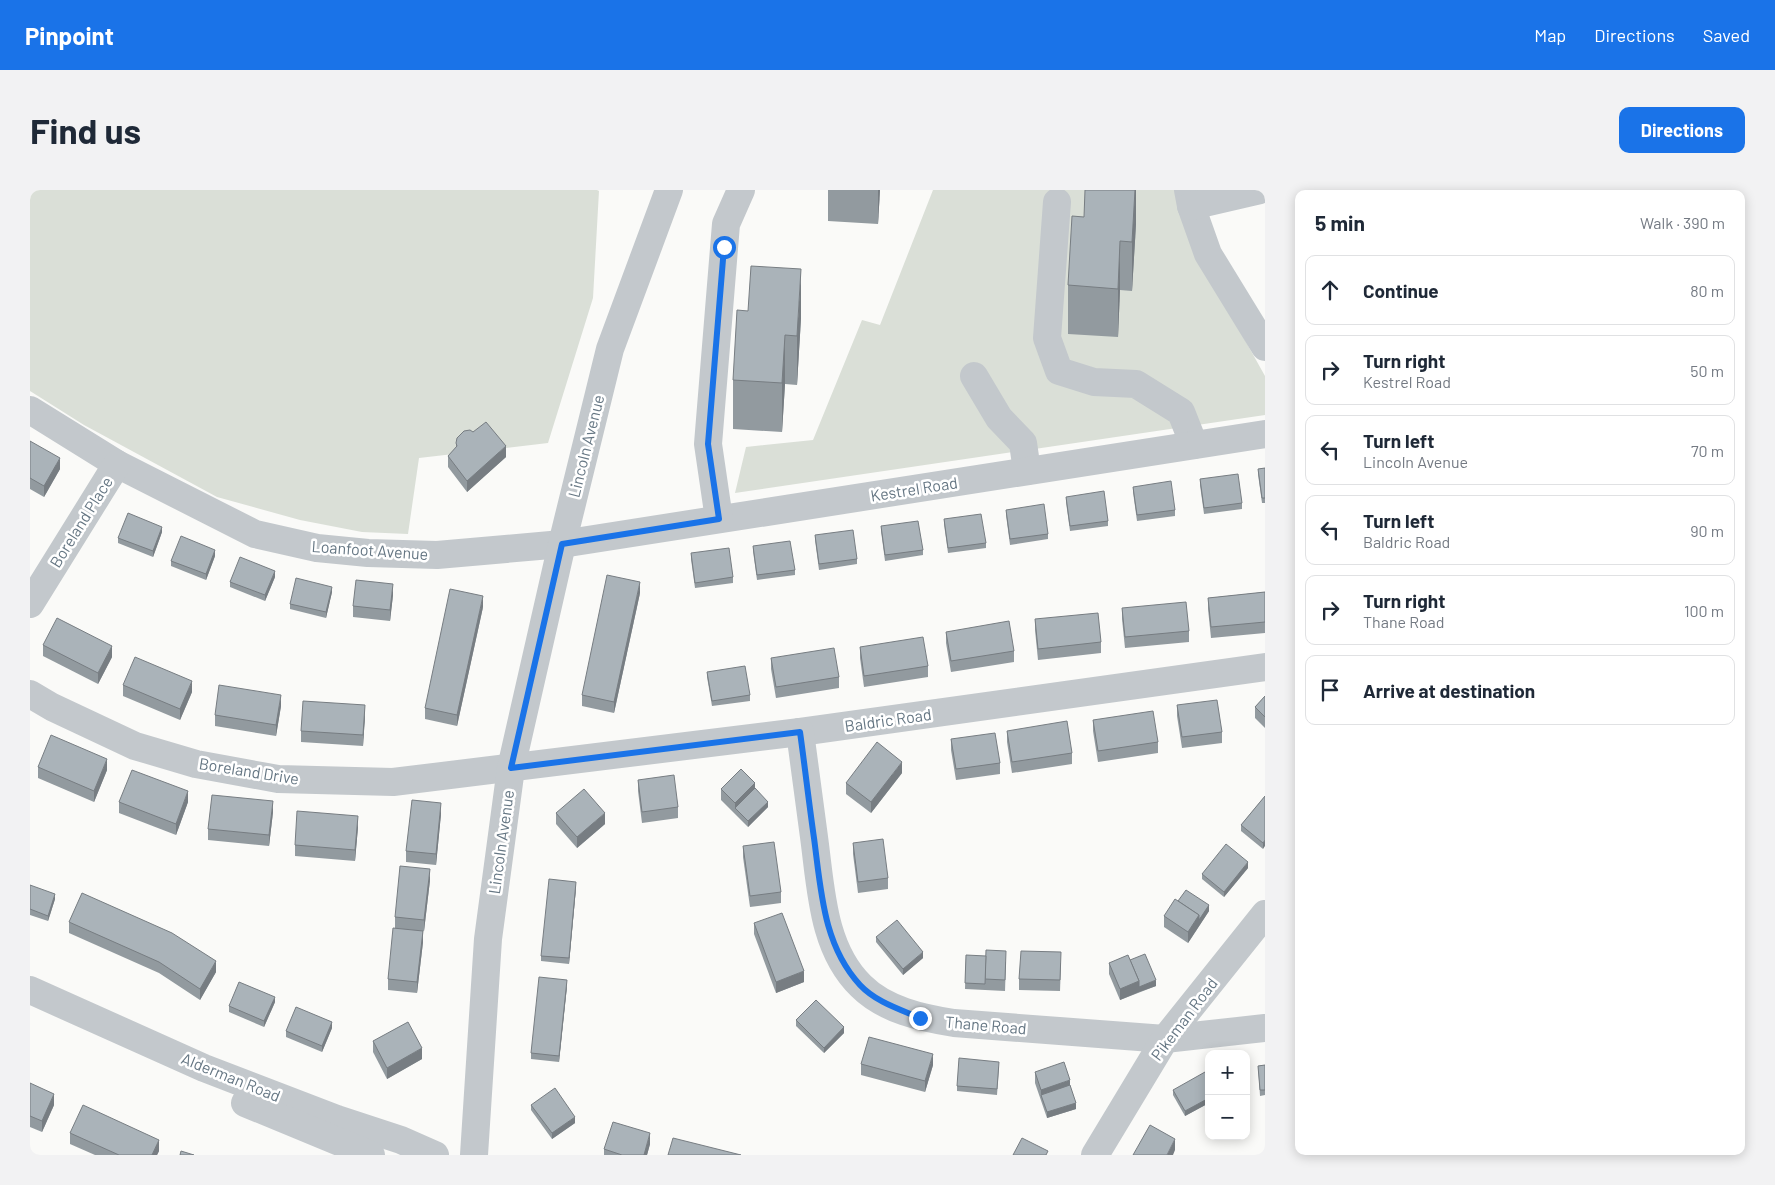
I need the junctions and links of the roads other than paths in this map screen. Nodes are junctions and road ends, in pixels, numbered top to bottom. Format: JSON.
{"nodes":[{"id":1,"x":670,"y":190,"type":"edge"},
{"id":2,"x":741,"y":190,"type":"edge"},
{"id":3,"x":1260,"y":190,"type":"edge"},
{"id":4,"x":1190,"y":198,"type":"edge"},
{"id":5,"x":1057,"y":202,"type":"dead end"},
{"id":6,"x":1265,"y":347,"type":"edge"},
{"id":7,"x":974,"y":376,"type":"dead end"},
{"id":8,"x":30,"y":410,"type":"edge"},
{"id":9,"x":1265,"y":434,"type":"edge"},
{"id":10,"x":1194,"y":445,"type":"junction"},
{"id":11,"x":117,"y":464,"type":"junction"},
{"id":12,"x":1027,"y":471,"type":"junction"},
{"id":13,"x":719,"y":519,"type":"junction"},
{"id":14,"x":562,"y":544,"type":"junction"},
{"id":15,"x":30,"y":604,"type":"edge"},
{"id":16,"x":1265,"y":667,"type":"edge"},
{"id":17,"x":30,"y":694,"type":"edge"},
{"id":18,"x":800,"y":732,"type":"junction"},
{"id":19,"x":511,"y":768,"type":"junction"},
{"id":20,"x":1265,"y":914,"type":"edge"},
{"id":21,"x":30,"y":990,"type":"edge"},
{"id":22,"x":30,"y":1007,"type":"edge"},
{"id":23,"x":1265,"y":1028,"type":"edge"},
{"id":24,"x":1165,"y":1039,"type":"junction"},
{"id":25,"x":371,"y":1155,"type":"edge"},
{"id":26,"x":435,"y":1155,"type":"edge"},
{"id":27,"x":474,"y":1155,"type":"edge"},
{"id":28,"x":1095,"y":1155,"type":"edge"}],
"edges":[{"from":1,"to":14,"type":"street","name":"Lincoln Avenue"},
{"from":2,"to":13,"type":"street"},
{"from":3,"to":4,"type":"street"},
{"from":4,"to":6,"type":"street"},
{"from":5,"to":10,"type":"street"},
{"from":7,"to":12,"type":"street"},
{"from":8,"to":11,"type":"street","name":"Loanfoot Avenue"},
{"from":9,"to":10,"type":"street","name":"Kestrel Road"},
{"from":10,"to":12,"type":"street","name":"Kestrel Road"},
{"from":11,"to":14,"type":"street","name":"Loanfoot Avenue"},
{"from":11,"to":15,"type":"street","name":"Boreland Place"},
{"from":12,"to":13,"type":"street","name":"Kestrel Road"},
{"from":13,"to":14,"type":"street","name":"Kestrel Road"},
{"from":14,"to":19,"type":"street","name":"Lincoln Avenue"},
{"from":16,"to":18,"type":"street","name":"Baldric Road"},
{"from":17,"to":19,"type":"street","name":"Boreland Drive"},
{"from":18,"to":19,"type":"street","name":"Baldric Road"},
{"from":18,"to":24,"type":"street","name":"Thane Road"},
{"from":19,"to":27,"type":"street","name":"Lincoln Avenue"},
{"from":20,"to":24,"type":"street","name":"Pikeman Road"},
{"from":21,"to":26,"type":"street","name":"Alderman Road"},
{"from":22,"to":25,"type":"street","name":"Alderman Road"},
{"from":23,"to":24,"type":"street","name":"Thane Road"},
{"from":24,"to":28,"type":"street","name":"Pikeman Road"}]}
